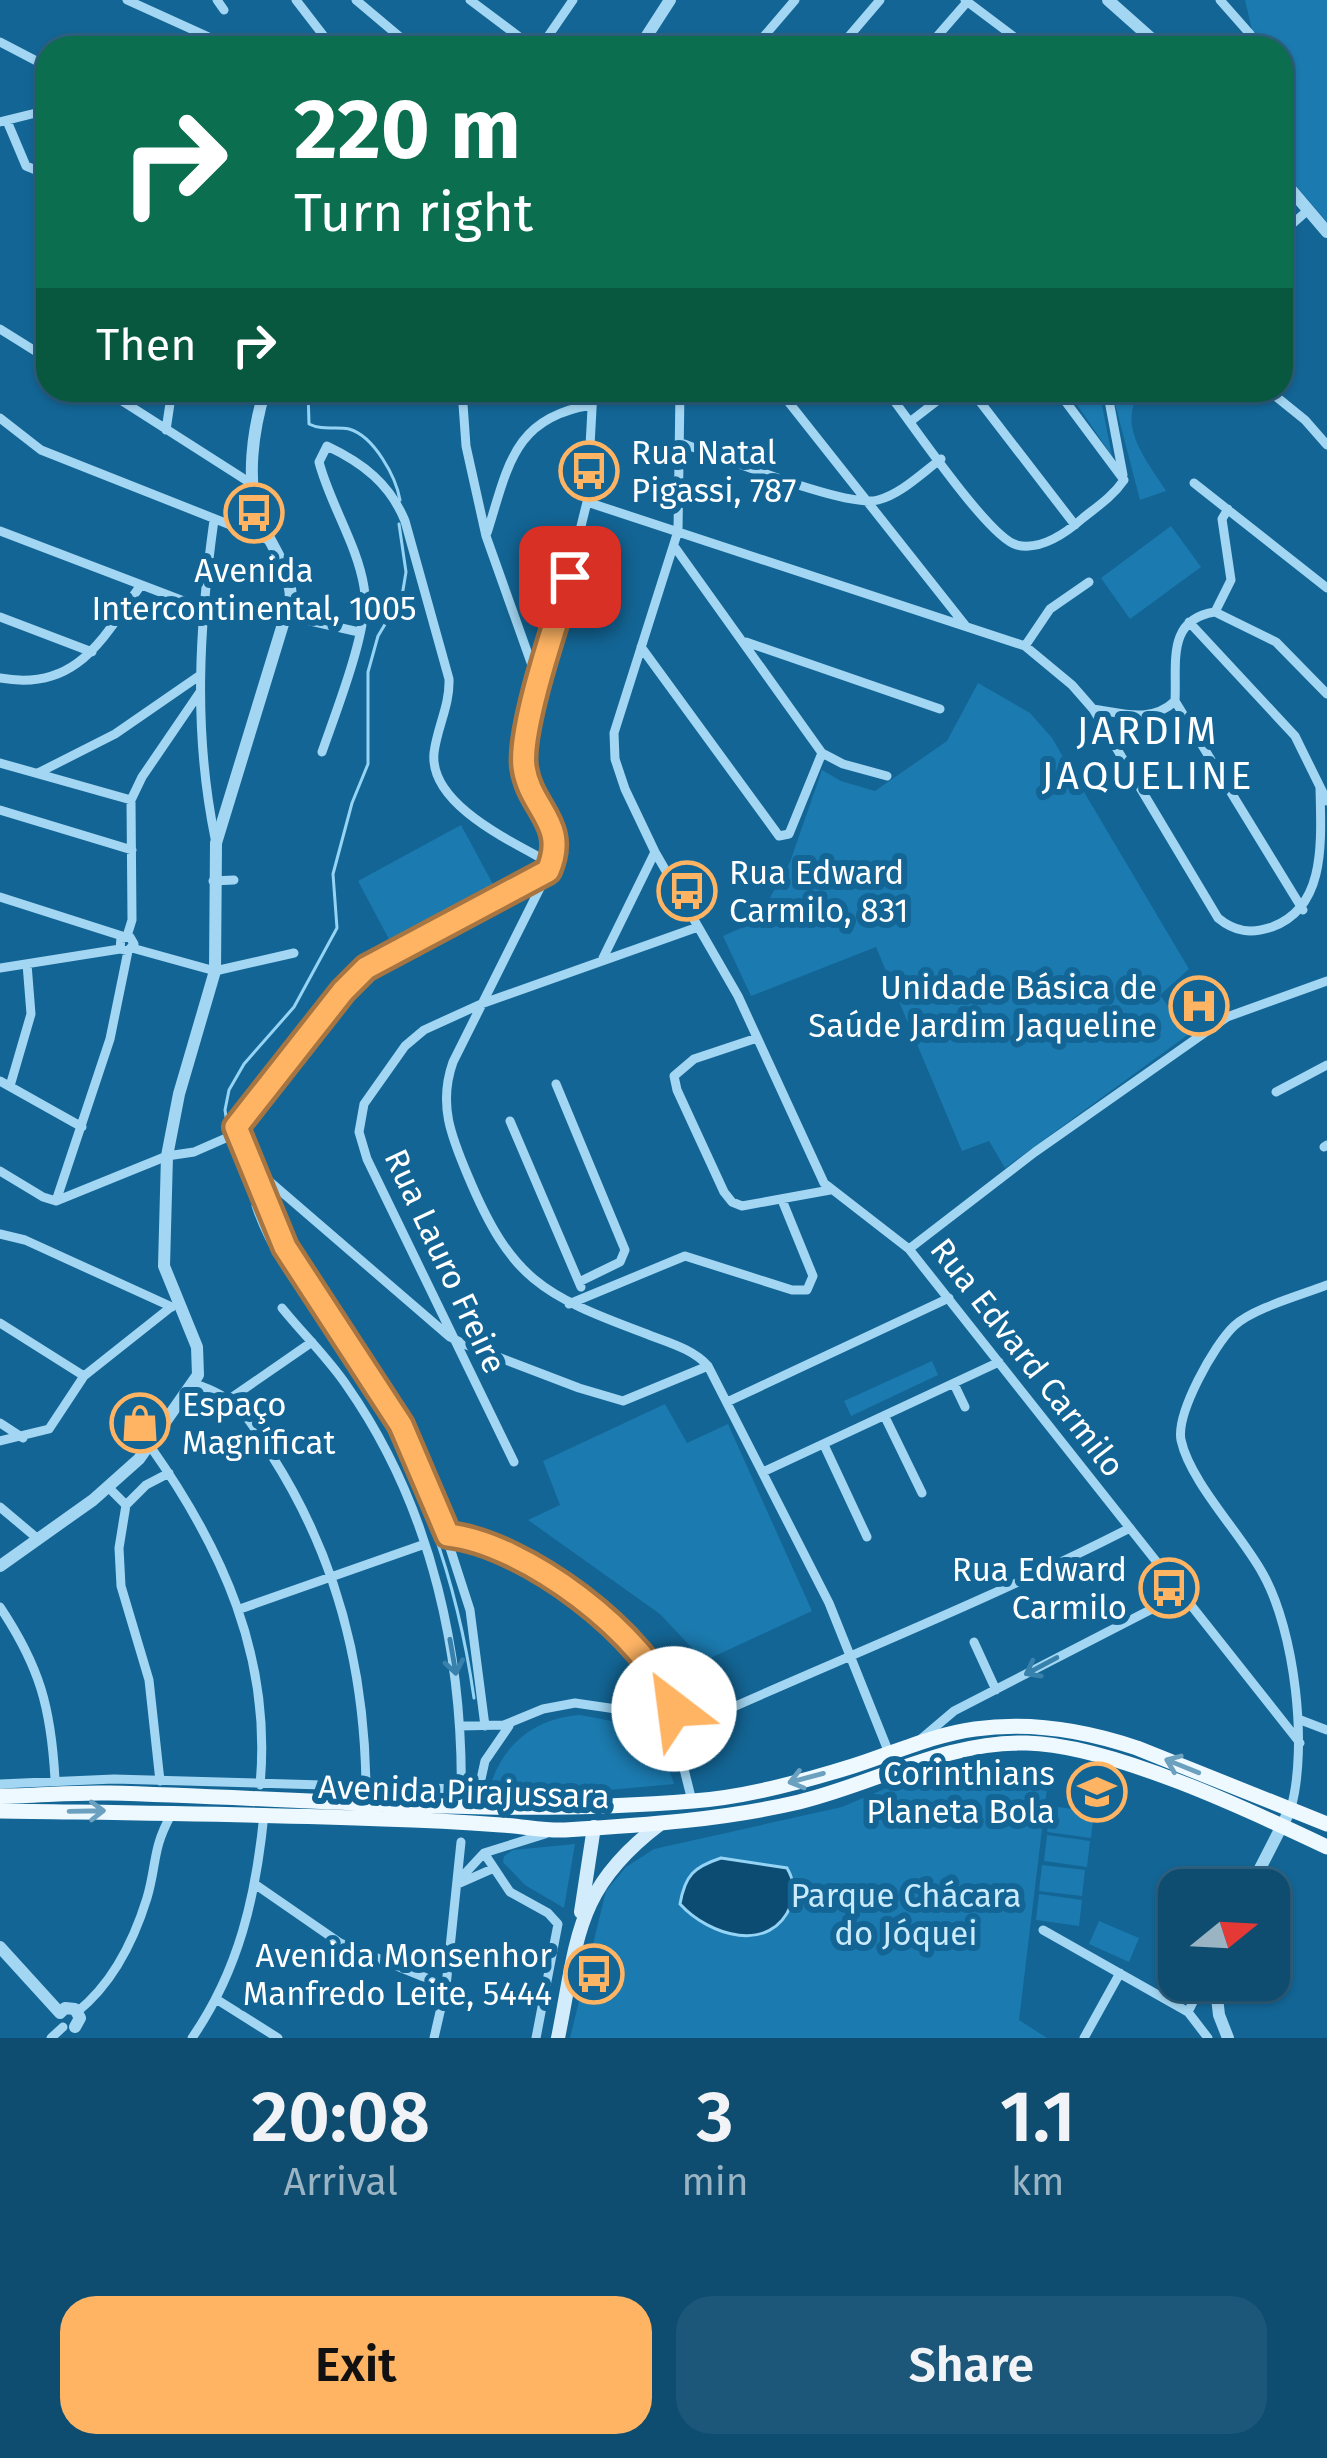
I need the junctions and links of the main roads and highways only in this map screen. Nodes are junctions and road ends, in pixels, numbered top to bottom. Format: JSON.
{"nodes":[{"id":1,"x":1136,"y":1748,"type":"junction"},
{"id":2,"x":1088,"y":1752,"type":"junction"},
{"id":3,"x":0,"y":1796,"type":"edge"},
{"id":4,"x":692,"y":1801,"type":"junction"},
{"id":5,"x":461,"y":1804,"type":"junction"},
{"id":6,"x":0,"y":1811,"type":"edge"},
{"id":7,"x":660,"y":1823,"type":"junction"},
{"id":8,"x":1327,"y":1824,"type":"edge"},
{"id":9,"x":594,"y":1827,"type":"junction"},
{"id":10,"x":1327,"y":1847,"type":"edge"},
{"id":11,"x":579,"y":1936,"type":"junction"},
{"id":12,"x":558,"y":2038,"type":"edge"}],
"edges":[{"from":1,"to":2,"type":"main road"},
{"from":1,"to":4,"type":"main road","name":"Avenida Pirajussara","one_way":true},
{"from":8,"to":1,"type":"main road","name":"Avenida Pirajussara","one_way":true},
{"from":2,"to":7,"type":"main road","name":"Avenida Pirajussara"},
{"from":2,"to":10,"type":"main road","name":"Avenida Pirajussara"},
{"from":3,"to":5,"type":"main road","name":"Avenida Pirajussara"},
{"from":4,"to":5,"type":"main road","name":"Avenida Pirajussara"},
{"from":4,"to":9,"type":"main road"},
{"from":6,"to":5,"type":"main road","name":"Avenida Pirajussara","one_way":true},
{"from":5,"to":9,"type":"main road","name":"Avenida Pirajussara"},
{"from":7,"to":9,"type":"main road","name":"Avenida Pirajussara"},
{"from":7,"to":11,"type":"main road"},
{"from":9,"to":11,"type":"main road"},
{"from":11,"to":12,"type":"main road"}]}
